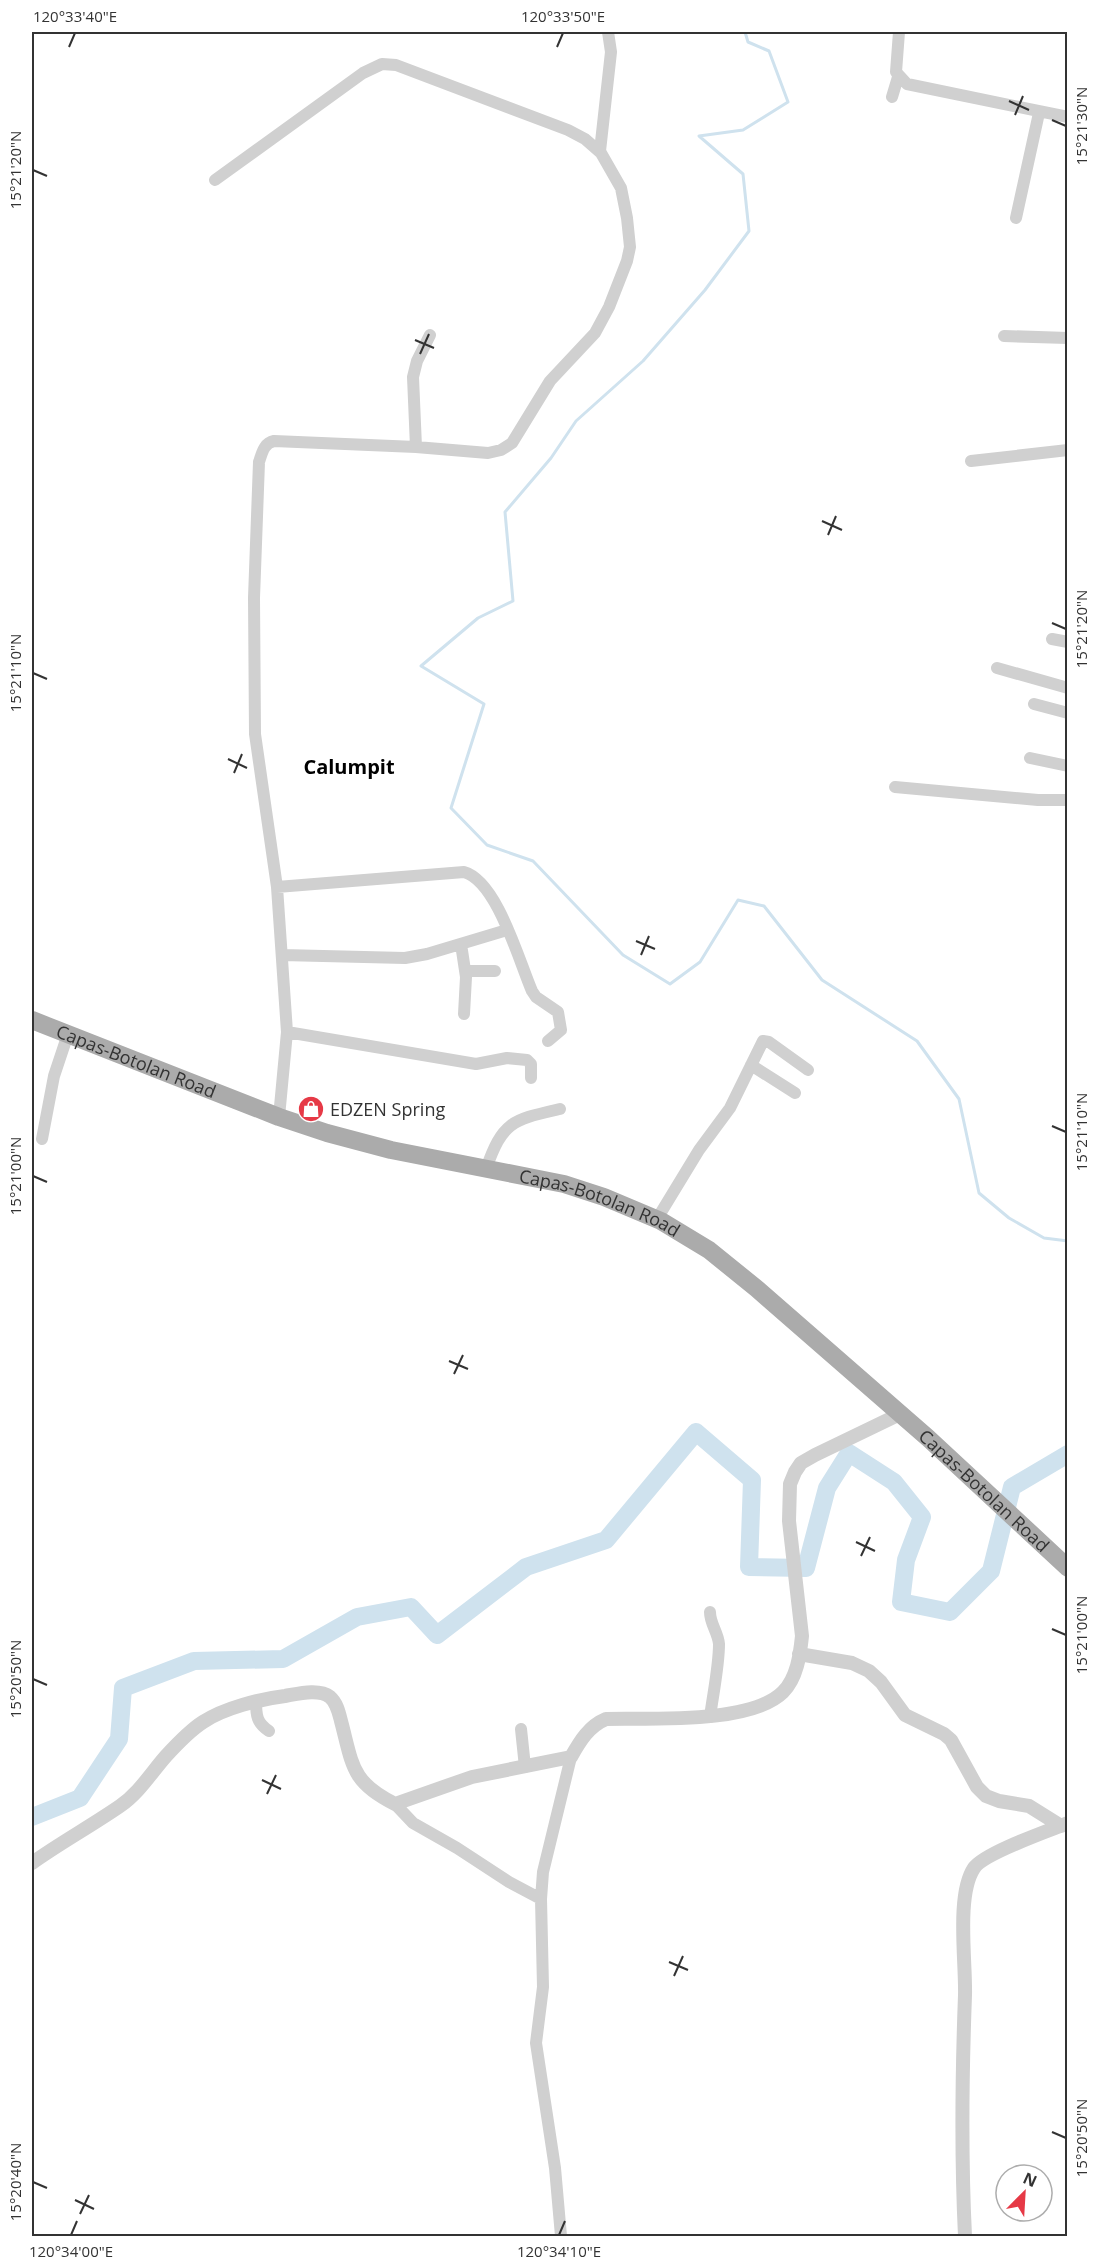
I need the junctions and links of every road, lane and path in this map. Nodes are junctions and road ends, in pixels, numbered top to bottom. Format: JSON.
{"nodes":[{"id":1,"x":608,"y":32,"type":"edge"},
{"id":2,"x":899,"y":32,"type":"edge"},
{"id":3,"x":898,"y":77,"type":"junction"},
{"id":4,"x":892,"y":97,"type":"dead end"},
{"id":5,"x":1039,"y":113,"type":"junction"},
{"id":6,"x":1068,"y":117,"type":"edge"},
{"id":7,"x":600,"y":151,"type":"junction"},
{"id":8,"x":216,"y":180,"type":"dead end"},
{"id":9,"x":1016,"y":219,"type":"dead end"},
{"id":10,"x":430,"y":335,"type":"dead end"},
{"id":11,"x":1004,"y":336,"type":"dead end"},
{"id":12,"x":1068,"y":338,"type":"edge"},
{"id":13,"x":416,"y":447,"type":"junction"},
{"id":14,"x":1068,"y":450,"type":"edge"},
{"id":15,"x":971,"y":460,"type":"dead end"},
{"id":16,"x":1052,"y":639,"type":"dead end"},
{"id":17,"x":1068,"y":642,"type":"edge"},
{"id":18,"x":997,"y":668,"type":"dead end"},
{"id":19,"x":1068,"y":688,"type":"edge"},
{"id":20,"x":1034,"y":704,"type":"dead end"},
{"id":21,"x":1068,"y":713,"type":"edge"},
{"id":22,"x":1030,"y":758,"type":"dead end"},
{"id":23,"x":1068,"y":765,"type":"edge"},
{"id":24,"x":895,"y":787,"type":"dead end"},
{"id":25,"x":1068,"y":800,"type":"edge"},
{"id":26,"x":277,"y":886,"type":"junction"},
{"id":27,"x":507,"y":930,"type":"junction"},
{"id":28,"x":461,"y":944,"type":"junction"},
{"id":29,"x":282,"y":955,"type":"junction"},
{"id":30,"x":495,"y":970,"type":"dead end"},
{"id":31,"x":465,"y":971,"type":"junction"},
{"id":32,"x":464,"y":1014,"type":"dead end"},
{"id":33,"x":33,"y":1023,"type":"edge"},
{"id":34,"x":287,"y":1032,"type":"junction"},
{"id":35,"x":68,"y":1034,"type":"junction"},
{"id":36,"x":548,"y":1041,"type":"dead end"},
{"id":37,"x":751,"y":1065,"type":"junction"},
{"id":38,"x":808,"y":1070,"type":"dead end"},
{"id":39,"x":531,"y":1078,"type":"dead end"},
{"id":40,"x":795,"y":1093,"type":"dead end"},
{"id":41,"x":560,"y":1109,"type":"dead end"},
{"id":42,"x":279,"y":1117,"type":"junction"},
{"id":43,"x":42,"y":1139,"type":"dead end"},
{"id":44,"x":486,"y":1169,"type":"junction"},
{"id":45,"x":657,"y":1219,"type":"junction"},
{"id":46,"x":900,"y":1414,"type":"junction"},
{"id":47,"x":1068,"y":1568,"type":"edge"},
{"id":48,"x":710,"y":1612,"type":"dead end"},
{"id":49,"x":799,"y":1654,"type":"junction"},
{"id":50,"x":256,"y":1701,"type":"junction"},
{"id":51,"x":710,"y":1716,"type":"junction"},
{"id":52,"x":521,"y":1729,"type":"dead end"},
{"id":53,"x":269,"y":1731,"type":"dead end"},
{"id":54,"x":571,"y":1756,"type":"junction"},
{"id":55,"x":525,"y":1767,"type":"junction"},
{"id":56,"x":396,"y":1804,"type":"junction"},
{"id":57,"x":1064,"y":1824,"type":"edge"},
{"id":58,"x":32,"y":1863,"type":"edge"},
{"id":59,"x":541,"y":1899,"type":"junction"},
{"id":60,"x":561,"y":2236,"type":"edge"},
{"id":61,"x":965,"y":2236,"type":"edge"}],
"edges":[{"from":1,"to":7,"type":"street"},
{"from":2,"to":3,"type":"street"},
{"from":3,"to":4,"type":"street"},
{"from":3,"to":5,"type":"street"},
{"from":5,"to":6,"type":"street"},
{"from":5,"to":9,"type":"street"},
{"from":7,"to":8,"type":"street"},
{"from":7,"to":13,"type":"street"},
{"from":10,"to":13,"type":"street"},
{"from":11,"to":12,"type":"street"},
{"from":13,"to":26,"type":"street"},
{"from":14,"to":15,"type":"street"},
{"from":16,"to":17,"type":"street"},
{"from":18,"to":19,"type":"street"},
{"from":20,"to":21,"type":"street"},
{"from":22,"to":23,"type":"street"},
{"from":24,"to":25,"type":"street"},
{"from":26,"to":27,"type":"street"},
{"from":26,"to":29,"type":"street"},
{"from":27,"to":28,"type":"street"},
{"from":27,"to":36,"type":"street"},
{"from":28,"to":29,"type":"street"},
{"from":28,"to":31,"type":"street"},
{"from":29,"to":34,"type":"street"},
{"from":30,"to":31,"type":"street"},
{"from":31,"to":32,"type":"street"},
{"from":33,"to":35,"type":"main road","name":"Capas-Botolan Road"},
{"from":34,"to":39,"type":"street"},
{"from":34,"to":42,"type":"street"},
{"from":35,"to":42,"type":"main road","name":"Capas-Botolan Road"},
{"from":35,"to":43,"type":"street"},
{"from":37,"to":38,"type":"street"},
{"from":37,"to":40,"type":"street"},
{"from":37,"to":45,"type":"street"},
{"from":41,"to":44,"type":"street"},
{"from":42,"to":44,"type":"main road","name":"Capas-Botolan Road"},
{"from":44,"to":45,"type":"main road","name":"Capas-Botolan Road"},
{"from":45,"to":46,"type":"main road","name":"Capas-Botolan Road"},
{"from":46,"to":47,"type":"main road","name":"Capas-Botolan Road"},
{"from":46,"to":49,"type":"street"},
{"from":48,"to":51,"type":"street"},
{"from":49,"to":51,"type":"street"},
{"from":49,"to":57,"type":"street"},
{"from":50,"to":53,"type":"street"},
{"from":50,"to":56,"type":"street"},
{"from":50,"to":58,"type":"street"},
{"from":51,"to":54,"type":"street"},
{"from":52,"to":55,"type":"street"},
{"from":54,"to":55,"type":"street"},
{"from":54,"to":59,"type":"street"},
{"from":55,"to":56,"type":"street"},
{"from":56,"to":59,"type":"street"},
{"from":57,"to":61,"type":"street"},
{"from":59,"to":60,"type":"street"}]}
